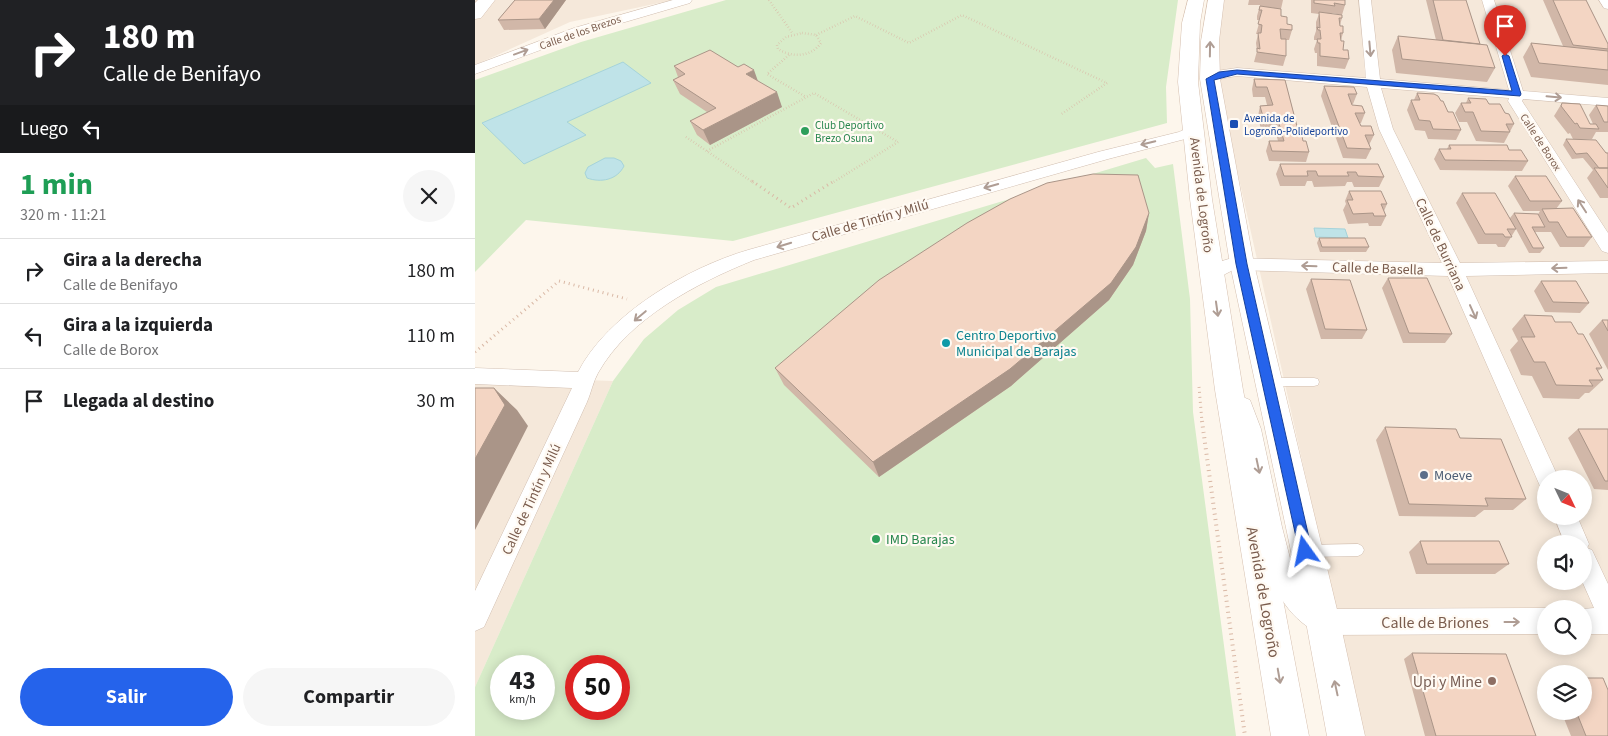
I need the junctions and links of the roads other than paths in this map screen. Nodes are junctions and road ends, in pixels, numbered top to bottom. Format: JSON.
{"nodes":[{"id":1,"x":487,"y":0,"type":"edge"},
{"id":2,"x":686,"y":0,"type":"edge"},
{"id":3,"x":1195,"y":0,"type":"edge"},
{"id":4,"x":1216,"y":0,"type":"edge"},
{"id":5,"x":1365,"y":0,"type":"edge"},
{"id":6,"x":1488,"y":0,"type":"edge"},
{"id":7,"x":1605,"y":0,"type":"edge"},
{"id":8,"x":1608,"y":5,"type":"edge"},
{"id":9,"x":475,"y":14,"type":"edge"},
{"id":10,"x":475,"y":70,"type":"edge"},
{"id":11,"x":1210,"y":79,"type":"junction"},
{"id":12,"x":1373,"y":84,"type":"junction"},
{"id":13,"x":1517,"y":94,"type":"junction"},
{"id":14,"x":1608,"y":102,"type":"edge"},
{"id":15,"x":1194,"y":129,"type":"junction"},
{"id":16,"x":1608,"y":247,"type":"edge"},
{"id":17,"x":1241,"y":264,"type":"junction"},
{"id":18,"x":1608,"y":267,"type":"edge"},
{"id":19,"x":1454,"y":270,"type":"junction"},
{"id":20,"x":1212,"y":275,"type":"junction"},
{"id":21,"x":475,"y":376,"type":"edge"},
{"id":22,"x":584,"y":380,"type":"junction"},
{"id":23,"x":1268,"y":382,"type":"junction"},
{"id":24,"x":1314,"y":382,"type":"dead end"},
{"id":25,"x":1229,"y":390,"type":"junction"},
{"id":26,"x":1544,"y":470,"type":"edge"},
{"id":27,"x":1358,"y":550,"type":"dead end"},
{"id":28,"x":1305,"y":551,"type":"junction"},
{"id":29,"x":1592,"y":576,"type":"edge"},
{"id":30,"x":1608,"y":612,"type":"edge"},
{"id":31,"x":475,"y":618,"type":"edge"},
{"id":32,"x":1537,"y":621,"type":"edge"},
{"id":33,"x":1592,"y":621,"type":"edge"},
{"id":34,"x":1608,"y":621,"type":"edge"},
{"id":35,"x":1323,"y":622,"type":"junction"},
{"id":36,"x":1289,"y":736,"type":"edge"},
{"id":37,"x":1346,"y":736,"type":"edge"}],
"edges":[{"from":1,"to":9,"type":"main road"},
{"from":10,"to":2,"type":"street","name":"Calle de los Brezos","one_way":true},
{"from":3,"to":15,"type":"main road","name":"Avenida de Logroño"},
{"from":11,"to":4,"type":"main road","name":"Avenida de Logroño","one_way":true},
{"from":5,"to":12,"type":"street","name":"Calle de Burriana","one_way":true},
{"from":6,"to":13,"type":"street","name":"Calle de Borox"},
{"from":7,"to":8,"type":"street"},
{"from":11,"to":12,"type":"street"},
{"from":11,"to":17,"type":"main road","name":"Avenida de Logroño"},
{"from":12,"to":13,"type":"street"},
{"from":12,"to":19,"type":"street","name":"Calle de Burriana"},
{"from":13,"to":14,"type":"street","one_way":true},
{"from":16,"to":13,"type":"street","name":"Calle de Borox","one_way":true},
{"from":15,"to":20,"type":"main road","name":"Avenida de Logroño"},
{"from":15,"to":22,"type":"street","name":"Calle de Tintín y Milú","one_way":true},
{"from":19,"to":17,"type":"street","name":"Calle de Basella","one_way":true},
{"from":17,"to":20,"type":"street","name":"Calle de Basella"},
{"from":17,"to":23,"type":"main road","name":"Avenida de Logroño"},
{"from":18,"to":19,"type":"street","name":"Calle de Basella","one_way":true},
{"from":19,"to":26,"type":"street","name":"Calle de Burriana","one_way":true},
{"from":20,"to":25,"type":"main road","name":"Avenida de Logroño","one_way":true},
{"from":21,"to":22,"type":"street"},
{"from":22,"to":31,"type":"street","name":"Calle de Tintín y Milú"},
{"from":23,"to":24,"type":"lane"},
{"from":23,"to":28,"type":"main road","name":"Avenida de Logroño"},
{"from":25,"to":35,"type":"street","name":"Avenida de Logroño","one_way":true},
{"from":25,"to":36,"type":"main road","name":"Avenida de Logroño","one_way":true},
{"from":27,"to":28,"type":"lane"},
{"from":28,"to":35,"type":"main road","name":"Avenida de Logroño"},
{"from":29,"to":30,"type":"street"},
{"from":35,"to":32,"type":"street","name":"Calle de Briones","one_way":true},
{"from":33,"to":34,"type":"street"},
{"from":37,"to":35,"type":"main road","name":"Avenida de Logroño","one_way":true}]}
